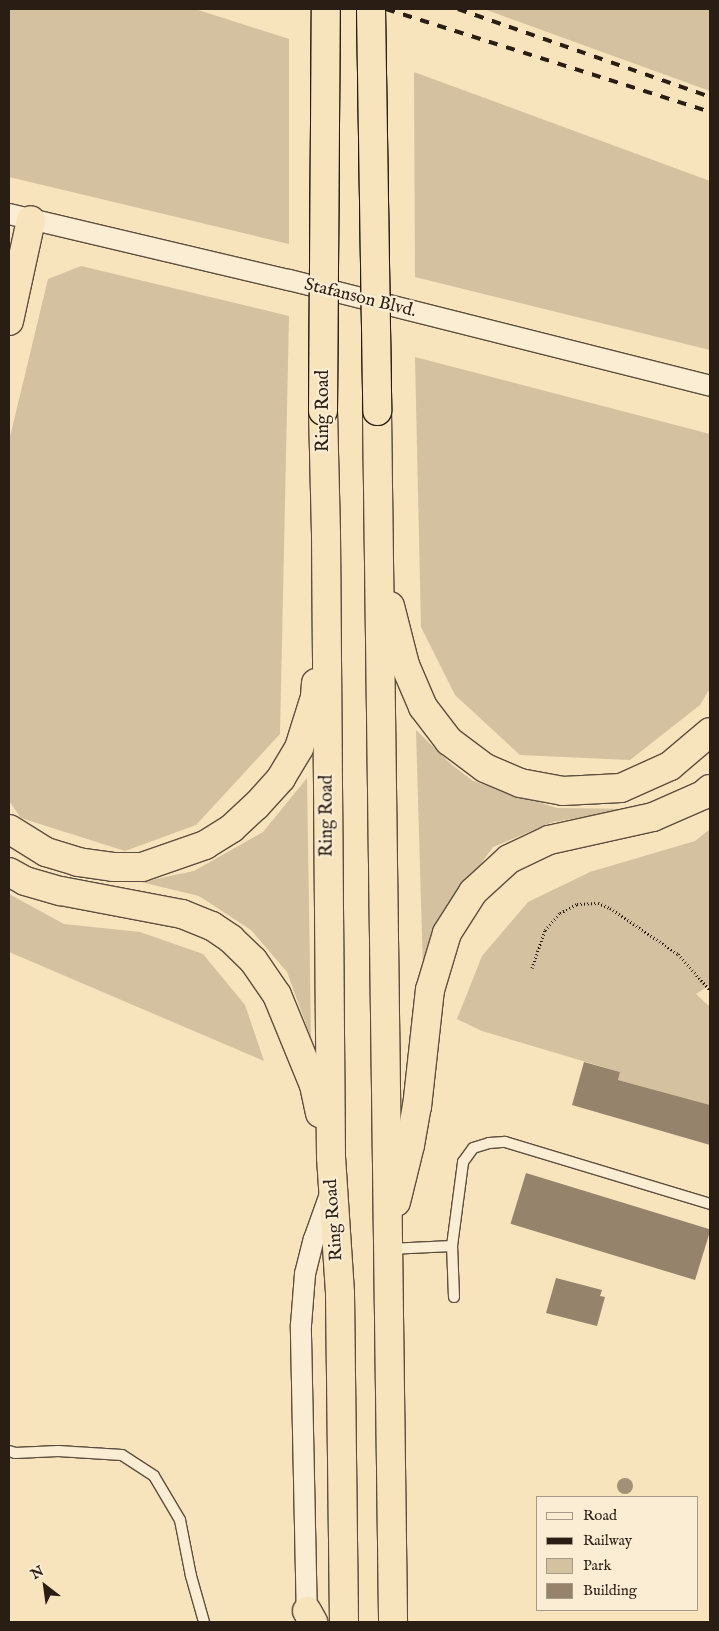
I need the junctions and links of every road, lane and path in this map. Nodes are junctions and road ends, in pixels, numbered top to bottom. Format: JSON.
{"nodes":[{"id":1,"x":326,"y":9,"type":"edge"},
{"id":2,"x":371,"y":9,"type":"edge"},
{"id":3,"x":20,"y":217,"type":"edge"},
{"id":4,"x":9,"y":321,"type":"edge"},
{"id":5,"x":710,"y":386,"type":"edge"},
{"id":6,"x":326,"y":535,"type":"junction"},
{"id":7,"x":377,"y":538,"type":"junction"},
{"id":8,"x":710,"y":732,"type":"edge"},
{"id":9,"x":710,"y":789,"type":"edge"},
{"id":10,"x":9,"y":829,"type":"edge"},
{"id":11,"x":9,"y":872,"type":"edge"},
{"id":12,"x":532,"y":968,"type":"dead end"},
{"id":13,"x":710,"y":990,"type":"edge"},
{"id":14,"x":330,"y":1157,"type":"junction"},
{"id":15,"x":332,"y":1185,"type":"junction"},
{"id":16,"x":710,"y":1204,"type":"edge"},
{"id":17,"x":388,"y":1240,"type":"junction"},
{"id":18,"x":452,"y":1246,"type":"junction"},
{"id":19,"x":454,"y":1297,"type":"dead end"},
{"id":20,"x":11,"y":1455,"type":"edge"},
{"id":21,"x":309,"y":1618,"type":"edge"},
{"id":22,"x":204,"y":1622,"type":"edge"},
{"id":23,"x":344,"y":1622,"type":"edge"},
{"id":24,"x":393,"y":1622,"type":"edge"}],
"edges":[{"from":1,"to":6,"type":"highway","name":"Ring Road","bridge":true},
{"from":2,"to":7,"type":"highway","bridge":true},
{"from":3,"to":4,"type":"highway"},
{"from":3,"to":5,"type":"street","name":"Stafanson Blvd."},
{"from":6,"to":10,"type":"highway"},
{"from":6,"to":14,"type":"highway","name":"Ring Road"},
{"from":7,"to":8,"type":"highway"},
{"from":7,"to":17,"type":"highway"},
{"from":9,"to":17,"type":"highway"},
{"from":11,"to":14,"type":"highway"},
{"from":12,"to":13,"type":"path"},
{"from":14,"to":15,"type":"highway","name":"Ring Road"},
{"from":15,"to":21,"type":"street"},
{"from":15,"to":23,"type":"highway","name":"Ring Road"},
{"from":16,"to":18,"type":"lane"},
{"from":17,"to":18,"type":"lane"},
{"from":17,"to":24,"type":"highway"},
{"from":18,"to":19,"type":"lane"},
{"from":20,"to":22,"type":"lane"}]}
